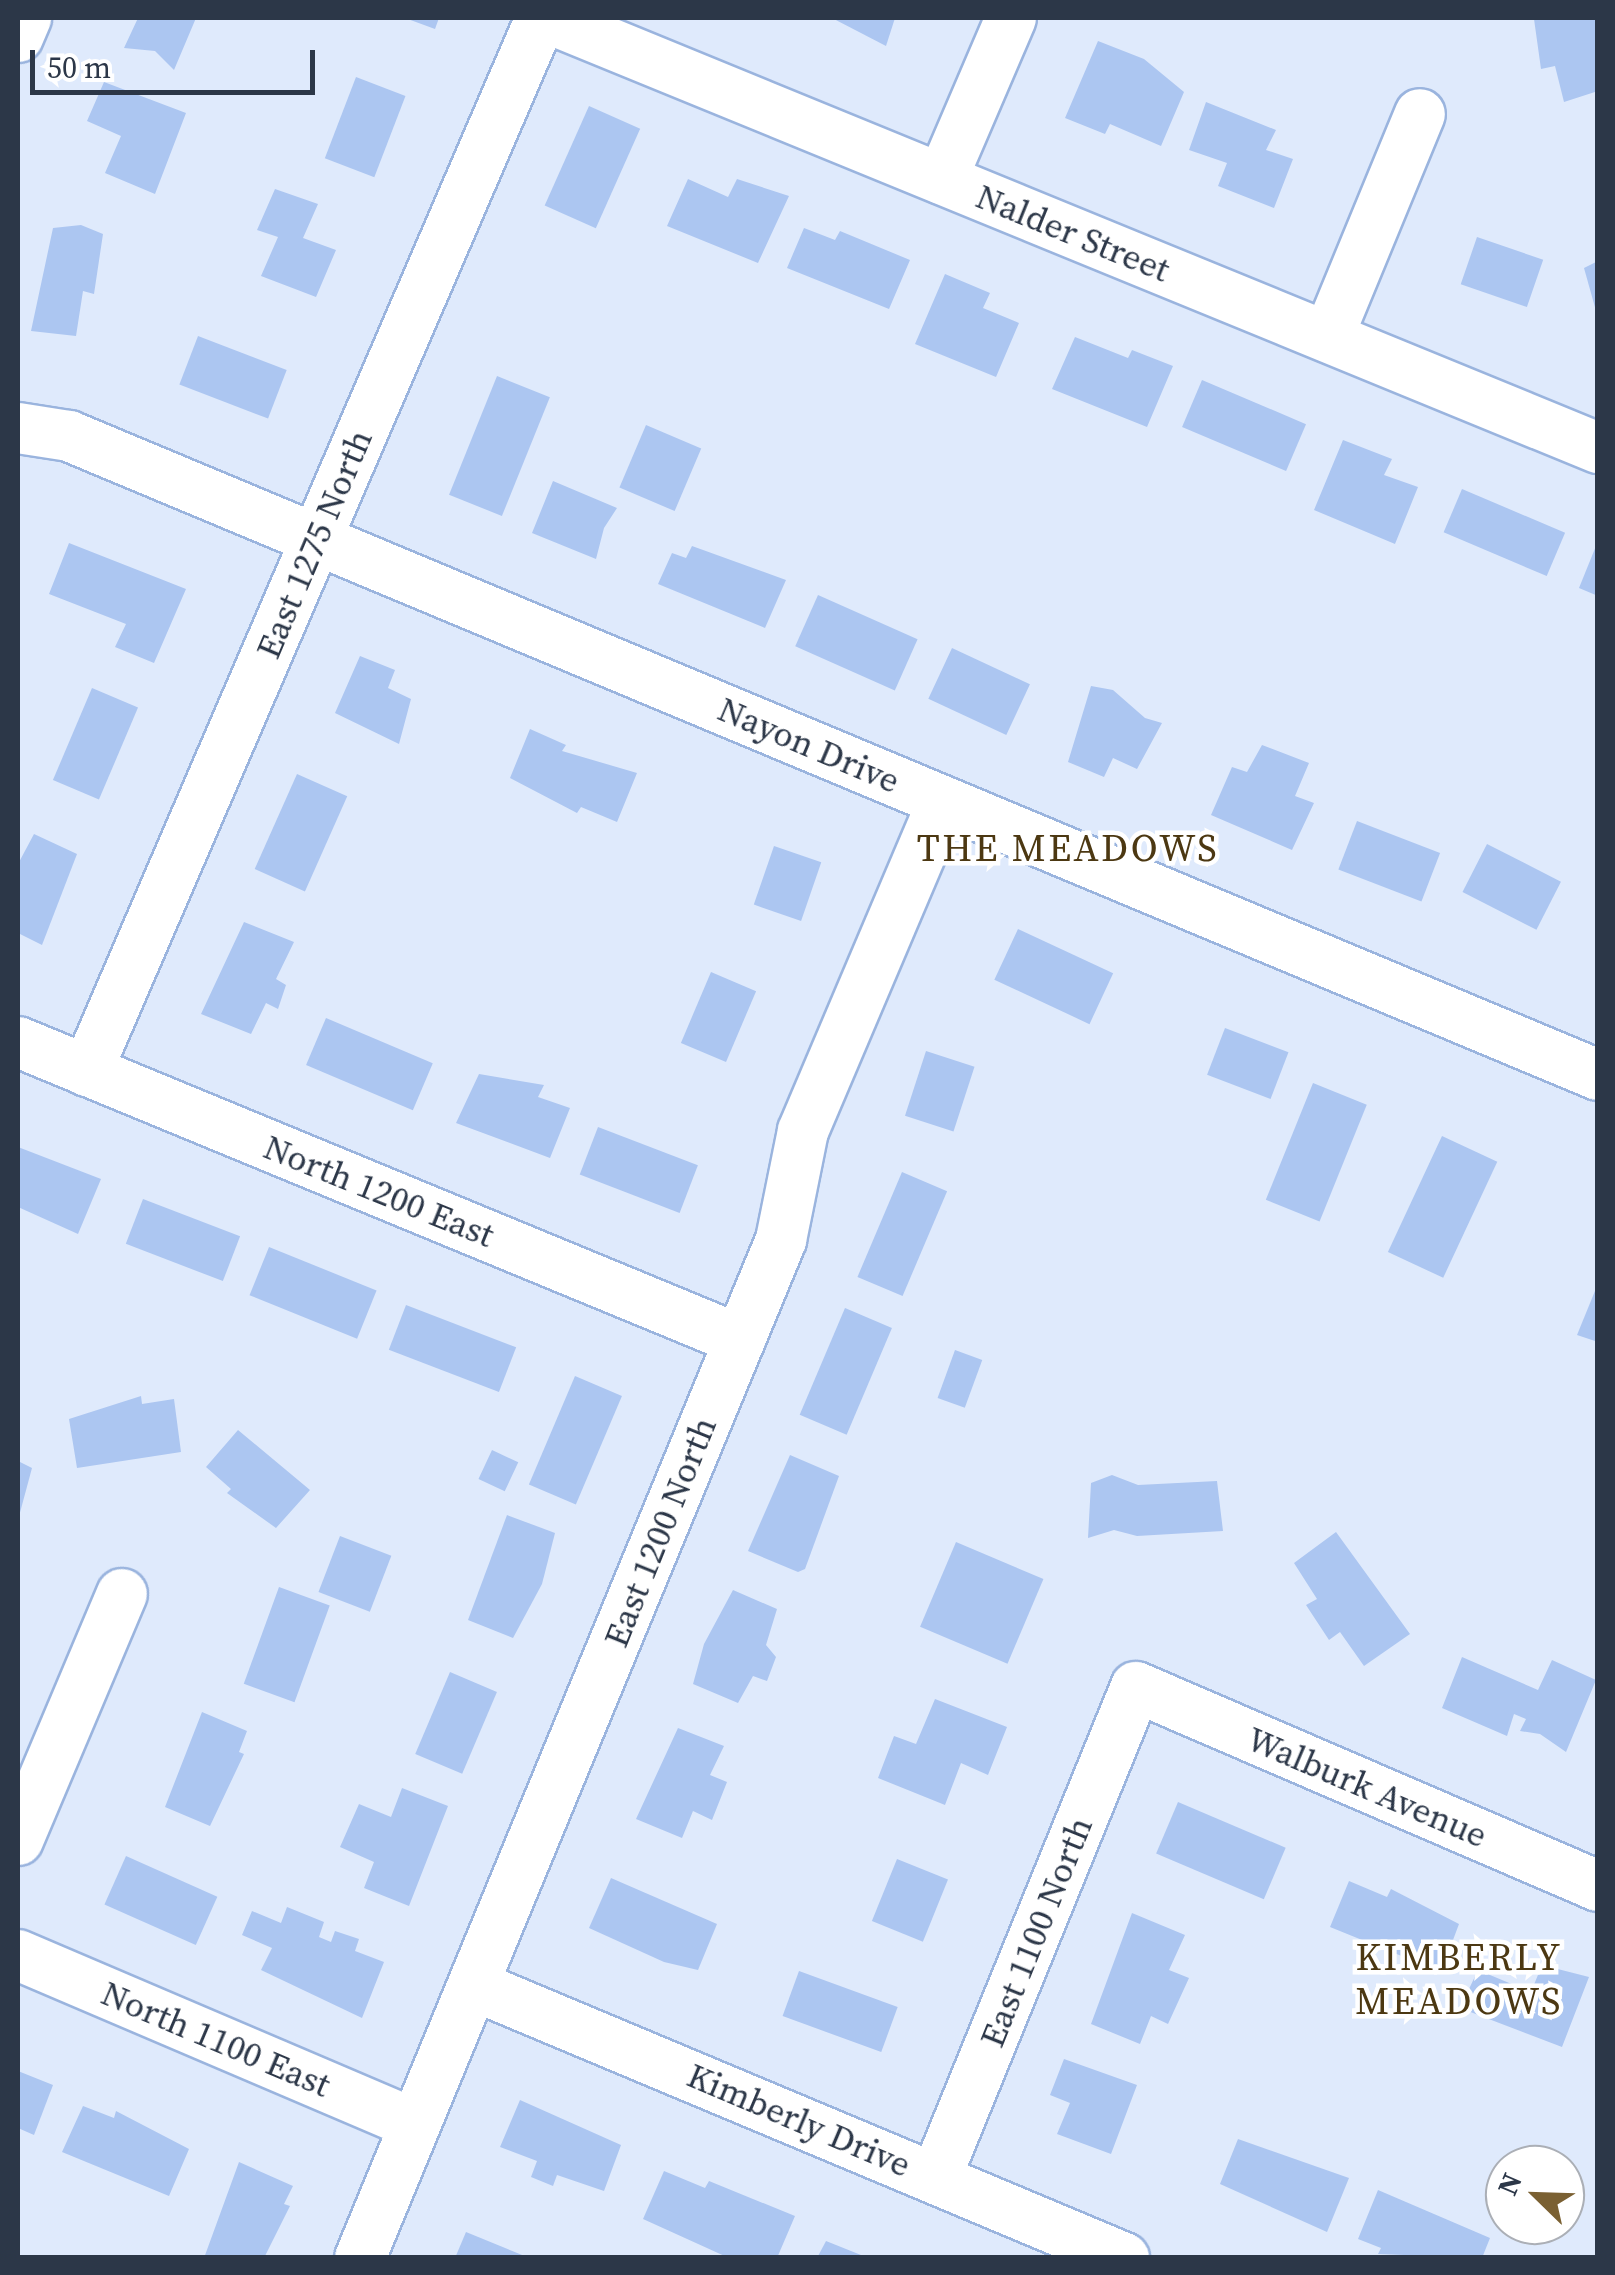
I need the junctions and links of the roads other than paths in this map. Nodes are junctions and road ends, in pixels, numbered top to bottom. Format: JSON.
{"nodes":[{"id":1,"x":26,"y":18,"type":"edge"},
{"id":2,"x":545,"y":18,"type":"edge"},
{"id":3,"x":1011,"y":18,"type":"edge"},
{"id":4,"x":18,"y":36,"type":"edge"},
{"id":5,"x":1420,"y":114,"type":"dead end"},
{"id":6,"x":942,"y":179,"type":"junction"},
{"id":7,"x":1328,"y":337,"type":"junction"},
{"id":8,"x":18,"y":428,"type":"edge"},
{"id":9,"x":1598,"y":448,"type":"edge"},
{"id":10,"x":316,"y":540,"type":"junction"},
{"id":11,"x":944,"y":802,"type":"junction"},
{"id":12,"x":18,"y":1042,"type":"edge"},
{"id":13,"x":86,"y":1071,"type":"junction"},
{"id":14,"x":1598,"y":1074,"type":"edge"},
{"id":15,"x":740,"y":1340,"type":"junction"},
{"id":16,"x":122,"y":1594,"type":"dead end"},
{"id":17,"x":1136,"y":1687,"type":"joint"},
{"id":18,"x":18,"y":1840,"type":"edge"},
{"id":19,"x":1598,"y":1886,"type":"edge"},
{"id":20,"x":18,"y":1955,"type":"edge"},
{"id":21,"x":473,"y":1985,"type":"junction"},
{"id":22,"x":415,"y":2124,"type":"junction"},
{"id":23,"x":936,"y":2177,"type":"junction"},
{"id":24,"x":360,"y":2258,"type":"edge"},
{"id":25,"x":1124,"y":2258,"type":"edge"}],
"edges":[{"from":1,"to":4,"type":"street"},
{"from":2,"to":6,"type":"street","name":"Nalder Street"},
{"from":2,"to":10,"type":"street","name":"East 1275 North"},
{"from":3,"to":6,"type":"street"},
{"from":5,"to":7,"type":"street"},
{"from":6,"to":7,"type":"street","name":"Nalder Street"},
{"from":7,"to":9,"type":"street","name":"Nalder Street"},
{"from":8,"to":10,"type":"street","name":"Nayon Drive"},
{"from":10,"to":11,"type":"street","name":"Nayon Drive"},
{"from":10,"to":13,"type":"street","name":"East 1275 North"},
{"from":11,"to":14,"type":"street","name":"Nayon Drive"},
{"from":11,"to":15,"type":"street","name":"East 1200 North"},
{"from":12,"to":13,"type":"street","name":"North 1200 East"},
{"from":13,"to":15,"type":"street","name":"North 1200 East"},
{"from":15,"to":21,"type":"street","name":"East 1200 North"},
{"from":16,"to":18,"type":"street"},
{"from":17,"to":19,"type":"street","name":"Walburk Avenue"},
{"from":17,"to":23,"type":"street","name":"East 1100 North"},
{"from":20,"to":22,"type":"street","name":"North 1100 East"},
{"from":21,"to":22,"type":"street","name":"East 1200 North"},
{"from":21,"to":23,"type":"street","name":"Kimberly Drive"},
{"from":22,"to":24,"type":"street","name":"East 1200 North"},
{"from":23,"to":25,"type":"street","name":"Kimberly Drive"}]}
